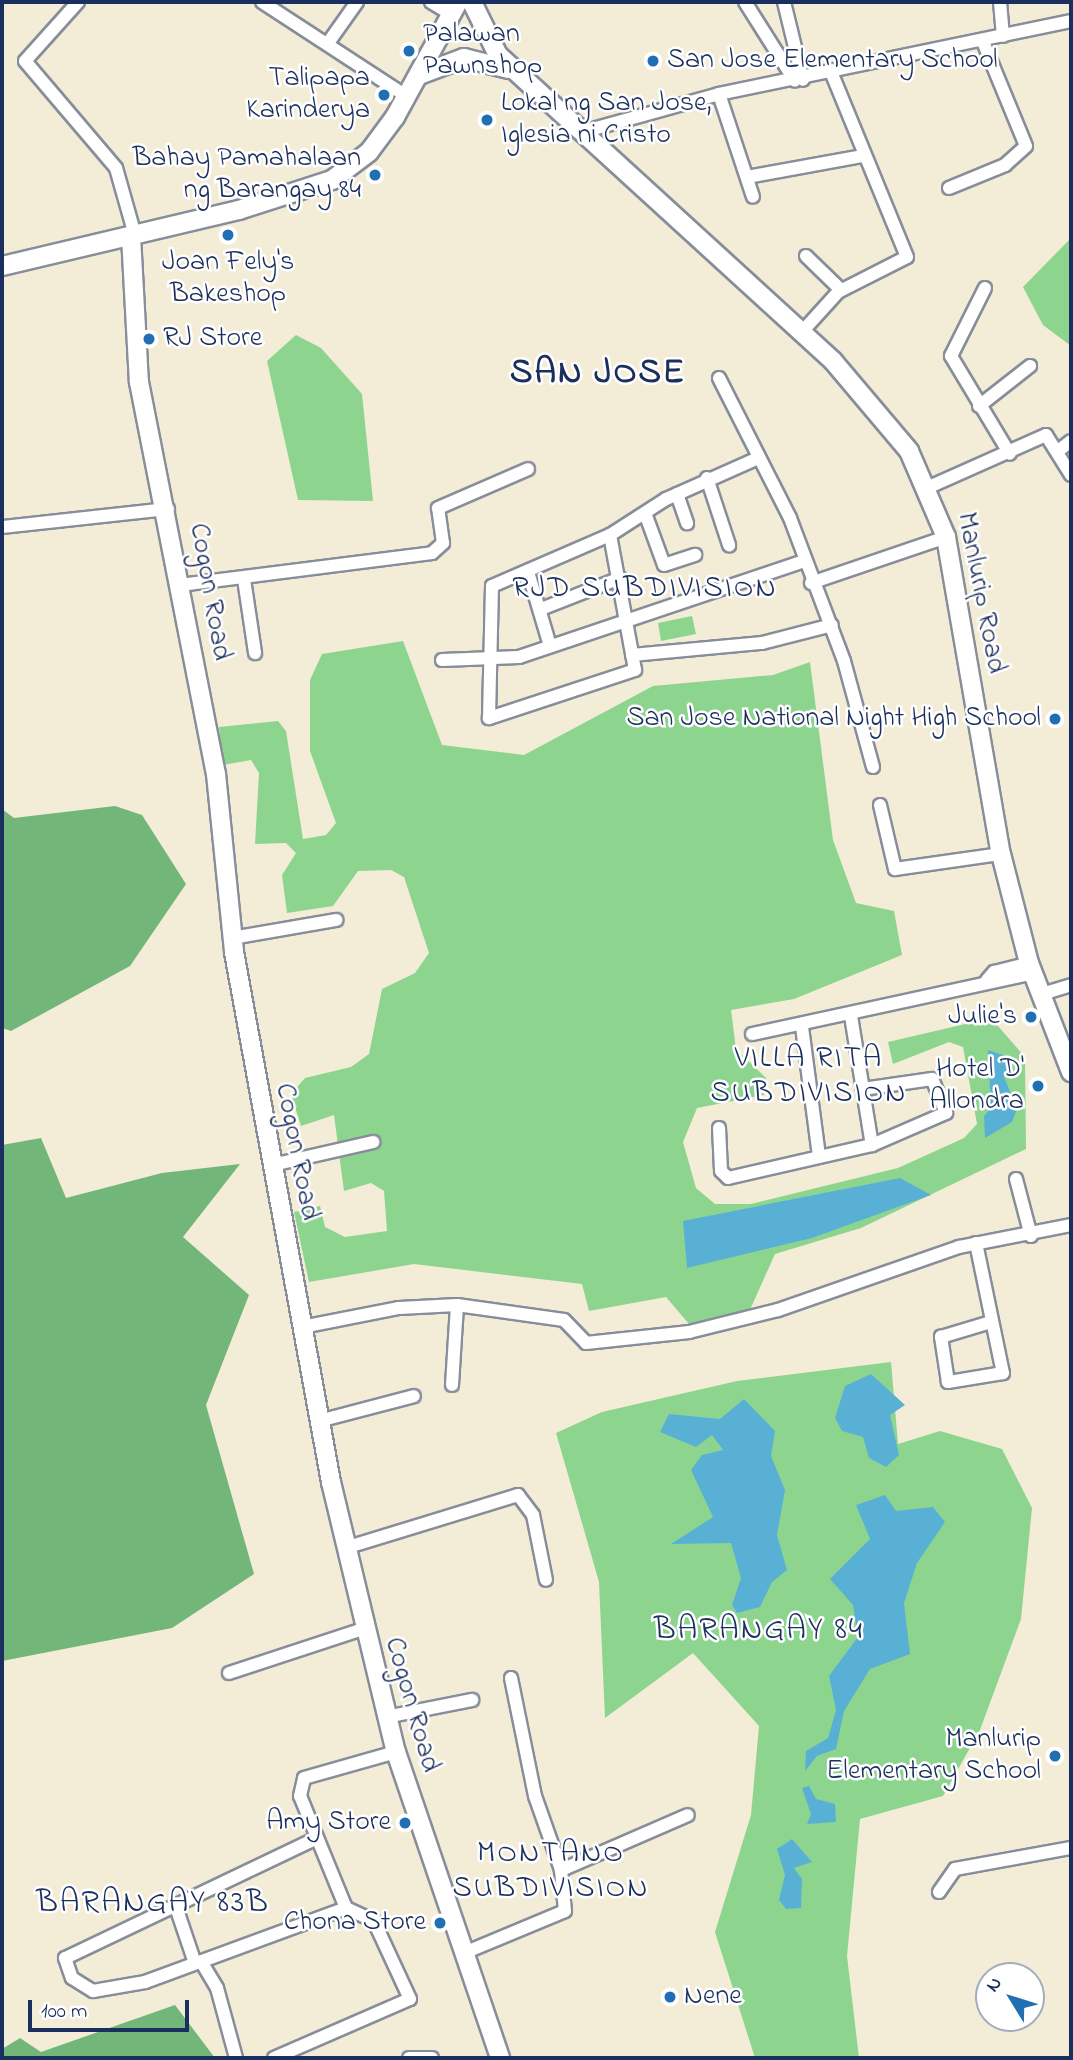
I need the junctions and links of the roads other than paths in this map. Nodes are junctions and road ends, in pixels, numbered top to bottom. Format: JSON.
{"nodes":[{"id":1,"x":78,"y":2,"type":"edge"},
{"id":2,"x":262,"y":2,"type":"edge"},
{"id":3,"x":357,"y":2,"type":"edge"},
{"id":4,"x":431,"y":2,"type":"edge"},
{"id":5,"x":472,"y":2,"type":"edge"},
{"id":6,"x":745,"y":2,"type":"edge"},
{"id":7,"x":784,"y":2,"type":"edge"},
{"id":8,"x":1000,"y":2,"type":"edge"},
{"id":9,"x":454,"y":8,"type":"edge"},
{"id":10,"x":1071,"y":21,"type":"edge"},
{"id":11,"x":1003,"y":36,"type":"junction"},
{"id":12,"x":328,"y":43,"type":"junction"},
{"id":13,"x":984,"y":44,"type":"junction"},
{"id":14,"x":519,"y":74,"type":"junction"},
{"id":15,"x":419,"y":75,"type":"junction"},
{"id":16,"x":832,"y":75,"type":"junction"},
{"id":17,"x":799,"y":80,"type":"junction"},
{"id":18,"x":719,"y":94,"type":"junction"},
{"id":19,"x":406,"y":96,"type":"junction"},
{"id":20,"x":582,"y":132,"type":"junction"},
{"id":21,"x":863,"y":156,"type":"junction"},
{"id":22,"x":747,"y":177,"type":"junction"},
{"id":23,"x":949,"y":188,"type":"dead end"},
{"id":24,"x":753,"y":197,"type":"dead end"},
{"id":25,"x":133,"y":236,"type":"junction"},
{"id":26,"x":806,"y":256,"type":"dead end"},
{"id":27,"x":2,"y":266,"type":"edge"},
{"id":28,"x":985,"y":288,"type":"dead end"},
{"id":29,"x":841,"y":290,"type":"junction"},
{"id":30,"x":801,"y":333,"type":"junction"},
{"id":31,"x":1030,"y":366,"type":"dead end"},
{"id":32,"x":719,"y":378,"type":"dead end"},
{"id":33,"x":979,"y":406,"type":"junction"},
{"id":34,"x":1071,"y":441,"type":"edge"},
{"id":35,"x":1058,"y":451,"type":"junction"},
{"id":36,"x":1010,"y":454,"type":"junction"},
{"id":37,"x":755,"y":459,"type":"junction"},
{"id":38,"x":528,"y":469,"type":"dead end"},
{"id":39,"x":1071,"y":475,"type":"edge"},
{"id":40,"x":707,"y":478,"type":"junction"},
{"id":41,"x":929,"y":486,"type":"junction"},
{"id":42,"x":677,"y":494,"type":"junction"},
{"id":43,"x":168,"y":509,"type":"junction"},
{"id":44,"x":645,"y":513,"type":"junction"},
{"id":45,"x":687,"y":523,"type":"dead end"},
{"id":46,"x":2,"y":527,"type":"edge"},
{"id":47,"x":610,"y":535,"type":"junction"},
{"id":48,"x":946,"y":537,"type":"junction"},
{"id":49,"x":729,"y":545,"type":"dead end"},
{"id":50,"x":695,"y":555,"type":"dead end"},
{"id":51,"x":804,"y":561,"type":"junction"},
{"id":52,"x":528,"y":572,"type":"junction"},
{"id":53,"x":620,"y":578,"type":"junction"},
{"id":54,"x":244,"y":579,"type":"junction"},
{"id":55,"x":811,"y":583,"type":"junction"},
{"id":56,"x":180,"y":585,"type":"junction"},
{"id":57,"x":541,"y":609,"type":"junction"},
{"id":58,"x":626,"y":623,"type":"junction"},
{"id":59,"x":832,"y":625,"type":"junction"},
{"id":60,"x":550,"y":646,"type":"junction"},
{"id":61,"x":256,"y":653,"type":"dead end"},
{"id":62,"x":632,"y":655,"type":"junction"},
{"id":63,"x":442,"y":660,"type":"dead end"},
{"id":64,"x":493,"y":660,"type":"junction"},
{"id":65,"x":873,"y":767,"type":"dead end"},
{"id":66,"x":880,"y":805,"type":"dead end"},
{"id":67,"x":1001,"y":854,"type":"junction"},
{"id":68,"x":336,"y":919,"type":"dead end"},
{"id":69,"x":233,"y":938,"type":"junction"},
{"id":70,"x":1031,"y":968,"type":"junction"},
{"id":71,"x":1071,"y":985,"type":"edge"},
{"id":72,"x":1042,"y":994,"type":"junction"},
{"id":73,"x":851,"y":1016,"type":"junction"},
{"id":74,"x":802,"y":1027,"type":"junction"},
{"id":75,"x":752,"y":1034,"type":"dead end"},
{"id":76,"x":1070,"y":1067,"type":"edge"},
{"id":77,"x":863,"y":1089,"type":"junction"},
{"id":78,"x":719,"y":1128,"type":"dead end"},
{"id":79,"x":373,"y":1142,"type":"dead end"},
{"id":80,"x":872,"y":1145,"type":"junction"},
{"id":81,"x":819,"y":1157,"type":"junction"},
{"id":82,"x":272,"y":1165,"type":"junction"},
{"id":83,"x":1016,"y":1179,"type":"dead end"},
{"id":84,"x":1071,"y":1224,"type":"edge"},
{"id":85,"x":1031,"y":1236,"type":"junction"},
{"id":86,"x":976,"y":1243,"type":"junction"},
{"id":87,"x":457,"y":1305,"type":"junction"},
{"id":88,"x":990,"y":1322,"type":"junction"},
{"id":89,"x":302,"y":1327,"type":"junction"},
{"id":90,"x":452,"y":1385,"type":"dead end"},
{"id":91,"x":414,"y":1395,"type":"dead end"},
{"id":92,"x":320,"y":1421,"type":"junction"},
{"id":93,"x":345,"y":1548,"type":"junction"},
{"id":94,"x":546,"y":1580,"type":"dead end"},
{"id":95,"x":363,"y":1629,"type":"junction"},
{"id":96,"x":229,"y":1672,"type":"dead end"},
{"id":97,"x":510,"y":1678,"type":"dead end"},
{"id":98,"x":472,"y":1700,"type":"dead end"},
{"id":99,"x":386,"y":1717,"type":"junction"},
{"id":100,"x":396,"y":1752,"type":"junction"},
{"id":101,"x":688,"y":1815,"type":"dead end"},
{"id":102,"x":317,"y":1838,"type":"junction"},
{"id":103,"x":1071,"y":1848,"type":"edge"},
{"id":104,"x":561,"y":1870,"type":"junction"},
{"id":105,"x":939,"y":1892,"type":"dead end"},
{"id":106,"x":176,"y":1907,"type":"junction"},
{"id":107,"x":346,"y":1908,"type":"junction"},
{"id":108,"x":464,"y":1953,"type":"junction"},
{"id":109,"x":199,"y":1963,"type":"junction"},
{"id":110,"x":236,"y":2058,"type":"edge"},
{"id":111,"x":275,"y":2058,"type":"edge"},
{"id":112,"x":409,"y":2058,"type":"edge"},
{"id":113,"x":432,"y":2058,"type":"edge"},
{"id":114,"x":500,"y":2058,"type":"edge"}],
"edges":[{"from":1,"to":25,"type":"street"},
{"from":2,"to":12,"type":"street"},
{"from":3,"to":12,"type":"street"},
{"from":4,"to":9,"type":"street"},
{"from":5,"to":14,"type":"main road","name":"Manlurip Road"},
{"from":6,"to":17,"type":"street"},
{"from":7,"to":17,"type":"street"},
{"from":8,"to":11,"type":"street"},
{"from":9,"to":15,"type":"main road"},
{"from":10,"to":11,"type":"street"},
{"from":11,"to":13,"type":"street"},
{"from":12,"to":19,"type":"street"},
{"from":13,"to":16,"type":"street"},
{"from":13,"to":23,"type":"street"},
{"from":14,"to":15,"type":"main road","name":"Manlurip Road"},
{"from":14,"to":20,"type":"main road","name":"Manlurip Road"},
{"from":15,"to":19,"type":"main road"},
{"from":16,"to":17,"type":"street"},
{"from":16,"to":21,"type":"street"},
{"from":17,"to":18,"type":"street"},
{"from":18,"to":20,"type":"street"},
{"from":18,"to":22,"type":"street"},
{"from":19,"to":25,"type":"main road"},
{"from":20,"to":30,"type":"main road","name":"Manlurip Road"},
{"from":21,"to":22,"type":"street"},
{"from":21,"to":29,"type":"street"},
{"from":22,"to":24,"type":"street"},
{"from":25,"to":27,"type":"main road"},
{"from":25,"to":43,"type":"main road","name":"Cogon Road"},
{"from":26,"to":29,"type":"street"},
{"from":28,"to":33,"type":"street"},
{"from":29,"to":30,"type":"street"},
{"from":30,"to":41,"type":"main road","name":"Manlurip Road"},
{"from":31,"to":33,"type":"street"},
{"from":32,"to":37,"type":"street"},
{"from":33,"to":36,"type":"street"},
{"from":34,"to":35,"type":"street"},
{"from":35,"to":36,"type":"street"},
{"from":35,"to":39,"type":"street"},
{"from":36,"to":41,"type":"street"},
{"from":37,"to":40,"type":"street"},
{"from":37,"to":51,"type":"street"},
{"from":38,"to":54,"type":"street"},
{"from":40,"to":42,"type":"street"},
{"from":40,"to":49,"type":"street"},
{"from":41,"to":48,"type":"main road","name":"Manlurip Road"},
{"from":42,"to":44,"type":"street"},
{"from":42,"to":45,"type":"street"},
{"from":43,"to":46,"type":"street"},
{"from":43,"to":56,"type":"main road","name":"Cogon Road"},
{"from":44,"to":47,"type":"street"},
{"from":44,"to":50,"type":"street"},
{"from":47,"to":52,"type":"street"},
{"from":47,"to":53,"type":"street"},
{"from":48,"to":55,"type":"street"},
{"from":48,"to":67,"type":"main road","name":"Manlurip Road"},
{"from":51,"to":55,"type":"street"},
{"from":51,"to":58,"type":"street"},
{"from":52,"to":57,"type":"street"},
{"from":52,"to":64,"type":"street"},
{"from":53,"to":57,"type":"street"},
{"from":53,"to":58,"type":"street"},
{"from":54,"to":56,"type":"street"},
{"from":54,"to":61,"type":"street"},
{"from":55,"to":59,"type":"street"},
{"from":56,"to":69,"type":"main road","name":"Cogon Road"},
{"from":57,"to":60,"type":"street"},
{"from":58,"to":60,"type":"street"},
{"from":58,"to":62,"type":"street"},
{"from":59,"to":62,"type":"street"},
{"from":59,"to":65,"type":"street"},
{"from":60,"to":64,"type":"street"},
{"from":62,"to":64,"type":"street"},
{"from":63,"to":64,"type":"street"},
{"from":66,"to":67,"type":"street"},
{"from":67,"to":70,"type":"main road","name":"Manlurip Road"},
{"from":68,"to":69,"type":"street"},
{"from":69,"to":82,"type":"main road","name":"Cogon Road"},
{"from":70,"to":72,"type":"main road","name":"Manlurip Road"},
{"from":70,"to":73,"type":"street"},
{"from":71,"to":72,"type":"street"},
{"from":72,"to":76,"type":"main road","name":"Manlurip Road"},
{"from":73,"to":74,"type":"street"},
{"from":73,"to":77,"type":"street"},
{"from":74,"to":75,"type":"street"},
{"from":74,"to":81,"type":"street"},
{"from":77,"to":80,"type":"street"},
{"from":77,"to":80,"type":"street"},
{"from":78,"to":81,"type":"street"},
{"from":79,"to":82,"type":"street"},
{"from":80,"to":81,"type":"street"},
{"from":82,"to":89,"type":"main road","name":"Cogon Road"},
{"from":83,"to":85,"type":"street"},
{"from":84,"to":85,"type":"street"},
{"from":85,"to":86,"type":"street"},
{"from":86,"to":87,"type":"street"},
{"from":86,"to":88,"type":"street"},
{"from":87,"to":89,"type":"street"},
{"from":87,"to":90,"type":"street"},
{"from":88,"to":88,"type":"street"},
{"from":89,"to":92,"type":"main road","name":"Cogon Road"},
{"from":91,"to":92,"type":"street"},
{"from":92,"to":93,"type":"main road","name":"Cogon Road"},
{"from":93,"to":94,"type":"street"},
{"from":93,"to":95,"type":"main road","name":"Cogon Road"},
{"from":95,"to":96,"type":"street"},
{"from":95,"to":99,"type":"main road","name":"Cogon Road"},
{"from":97,"to":104,"type":"street"},
{"from":98,"to":99,"type":"street"},
{"from":99,"to":100,"type":"main road","name":"Cogon Road"},
{"from":100,"to":102,"type":"street"},
{"from":100,"to":108,"type":"main road","name":"Cogon Road"},
{"from":101,"to":104,"type":"street"},
{"from":102,"to":106,"type":"street"},
{"from":102,"to":107,"type":"street"},
{"from":103,"to":105,"type":"street"},
{"from":104,"to":108,"type":"street"},
{"from":106,"to":109,"type":"street"},
{"from":106,"to":109,"type":"street"},
{"from":107,"to":109,"type":"street"},
{"from":107,"to":111,"type":"street"},
{"from":108,"to":114,"type":"main road","name":"Cogon Road"},
{"from":109,"to":110,"type":"street"},
{"from":112,"to":113,"type":"street"}]}
